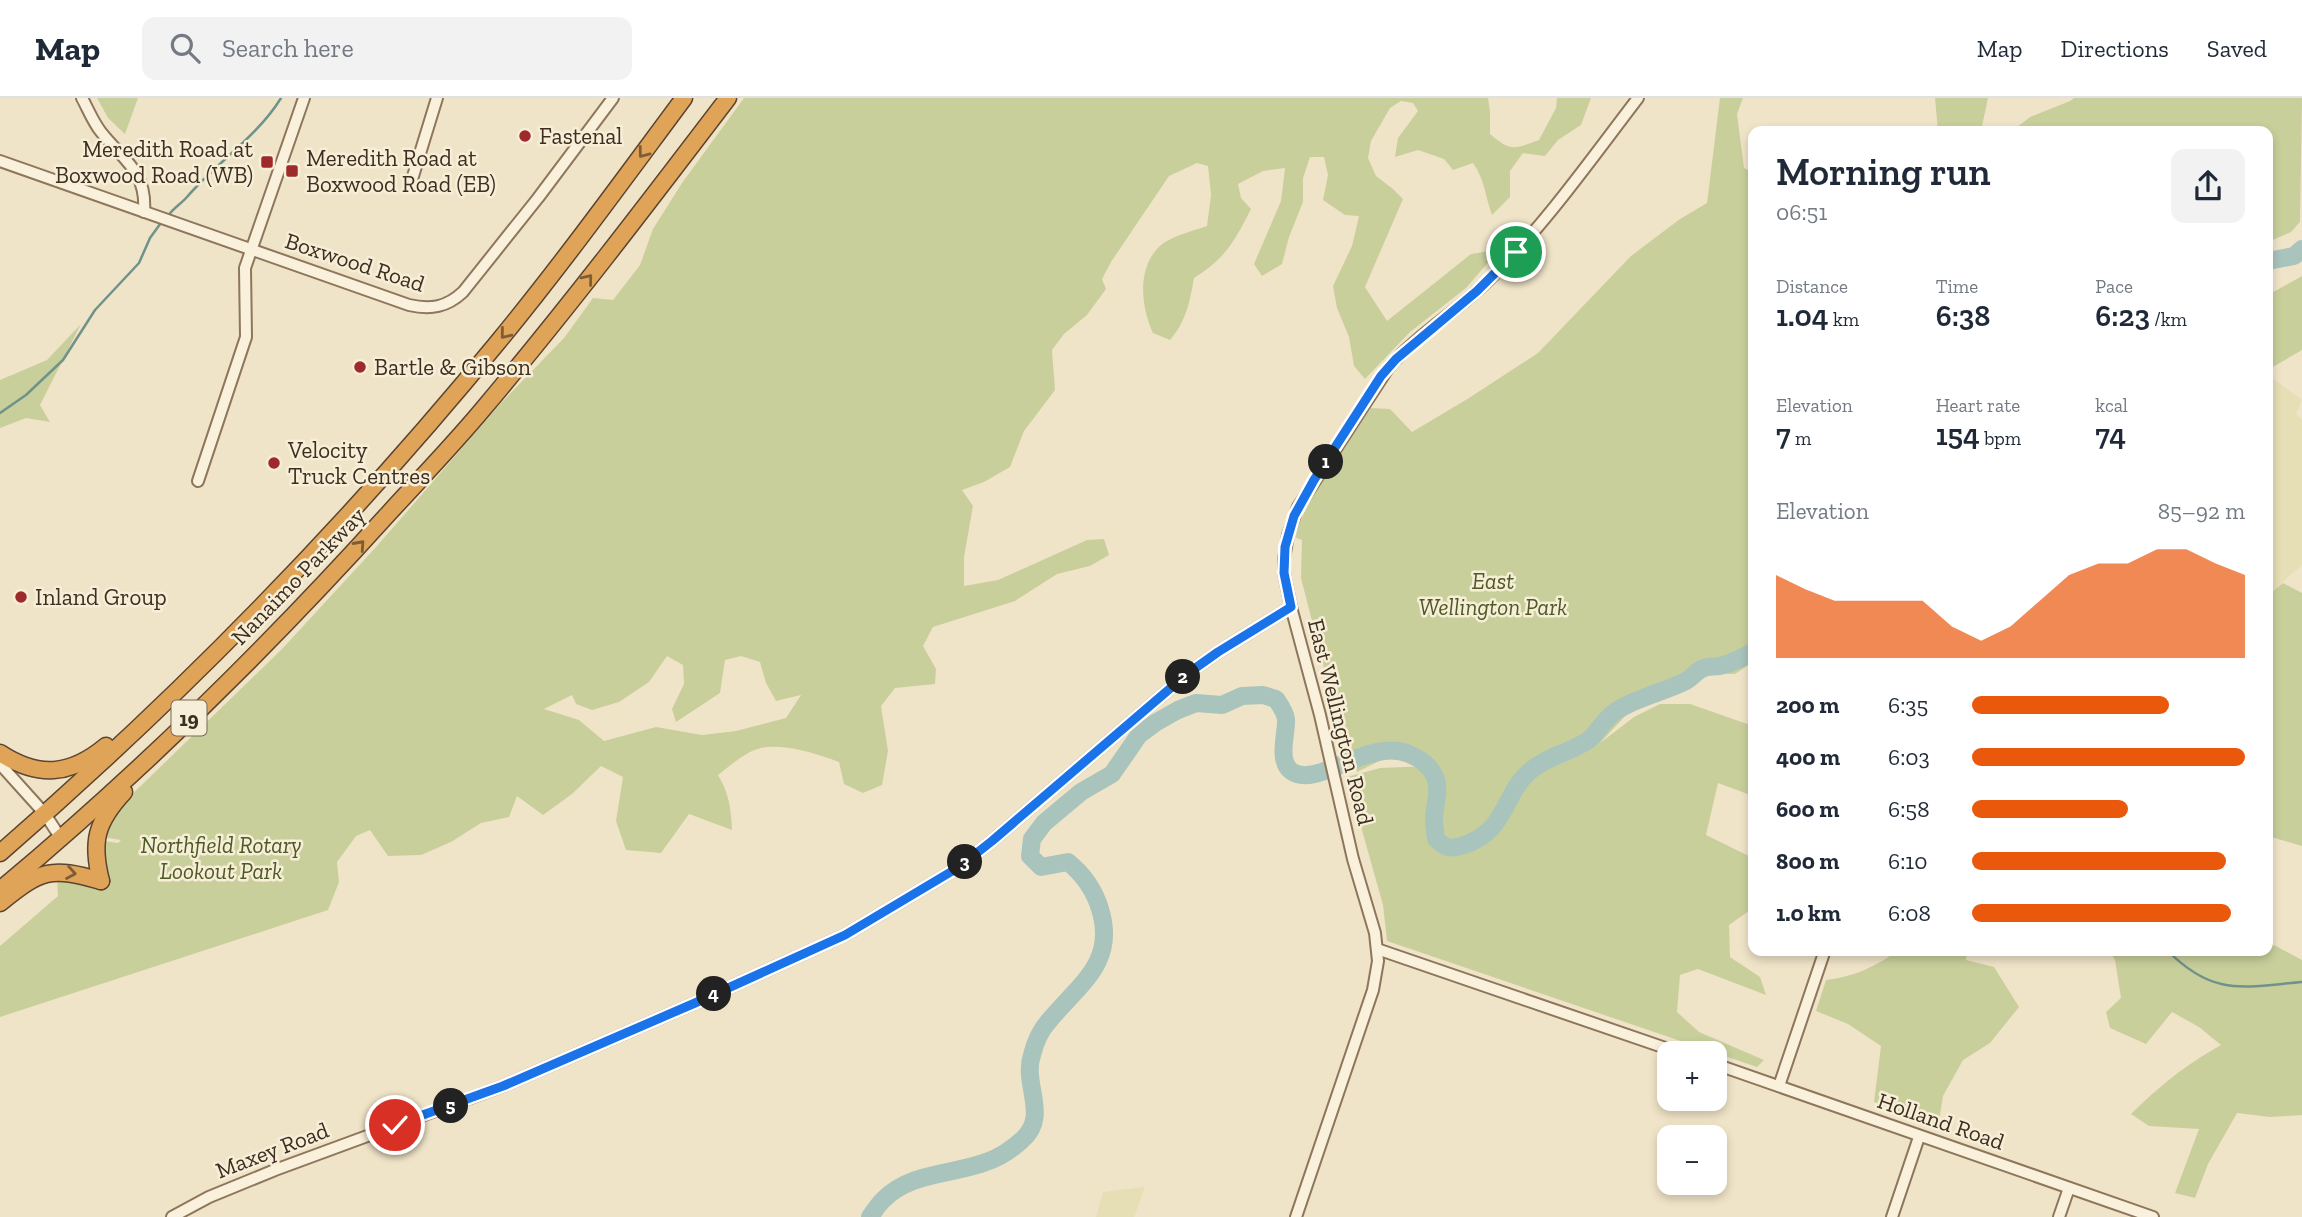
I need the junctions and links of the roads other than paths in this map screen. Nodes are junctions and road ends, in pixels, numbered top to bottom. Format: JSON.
{"nodes":[{"id":1,"x":82,"y":98,"type":"edge"},
{"id":2,"x":304,"y":98,"type":"edge"},
{"id":3,"x":437,"y":98,"type":"edge"},
{"id":4,"x":614,"y":98,"type":"edge"},
{"id":5,"x":684,"y":98,"type":"edge"},
{"id":6,"x":728,"y":98,"type":"edge"},
{"id":7,"x":1638,"y":98,"type":"edge"},
{"id":8,"x":0,"y":162,"type":"edge"},
{"id":9,"x":410,"y":186,"type":"dead end"},
{"id":10,"x":144,"y":212,"type":"junction"},
{"id":11,"x":251,"y":250,"type":"junction"},
{"id":12,"x":198,"y":481,"type":"dead end"},
{"id":13,"x":306,"y":560,"type":"junction"},
{"id":14,"x":313,"y":594,"type":"junction"},
{"id":15,"x":1291,"y":607,"type":"junction"},
{"id":16,"x":0,"y":753,"type":"edge"},
{"id":17,"x":0,"y":764,"type":"edge"},
{"id":18,"x":45,"y":814,"type":"junction"},
{"id":19,"x":60,"y":838,"type":"junction"},
{"id":20,"x":0,"y":853,"type":"edge"},
{"id":21,"x":0,"y":890,"type":"edge"},
{"id":22,"x":0,"y":903,"type":"edge"},
{"id":23,"x":1377,"y":948,"type":"junction"},
{"id":24,"x":1823,"y":956,"type":"edge"},
{"id":25,"x":1657,"y":1045,"type":"edge"},
{"id":26,"x":1727,"y":1068,"type":"edge"},
{"id":27,"x":1779,"y":1086,"type":"junction"},
{"id":28,"x":1919,"y":1137,"type":"junction"},
{"id":29,"x":2069,"y":1188,"type":"junction"},
{"id":30,"x":172,"y":1217,"type":"edge"},
{"id":31,"x":1296,"y":1217,"type":"edge"},
{"id":32,"x":1892,"y":1217,"type":"edge"},
{"id":33,"x":2059,"y":1217,"type":"edge"},
{"id":34,"x":2153,"y":1217,"type":"edge"}],
"edges":[{"from":1,"to":10,"type":"street"},
{"from":2,"to":11,"type":"street"},
{"from":3,"to":9,"type":"street"},
{"from":4,"to":11,"type":"street","name":"Boxwood Road"},
{"from":5,"to":13,"type":"highway","name":"Nanaimo Parkway","number":"19","one_way":true},
{"from":14,"to":6,"type":"highway","name":"Nanaimo Parkway","number":"19","one_way":true},
{"from":7,"to":15,"type":"street","name":"East Wellington Road"},
{"from":8,"to":10,"type":"street","name":"Boxwood Road"},
{"from":10,"to":11,"type":"street","name":"Boxwood Road"},
{"from":11,"to":12,"type":"street"},
{"from":13,"to":16,"type":"highway"},
{"from":13,"to":18,"type":"highway","name":"Nanaimo Parkway","number":"19"},
{"from":14,"to":19,"type":"highway","name":"Nanaimo Parkway","number":"19"},
{"from":22,"to":14,"type":"highway","one_way":true},
{"from":15,"to":23,"type":"street","name":"East Wellington Road"},
{"from":15,"to":30,"type":"street","name":"Maxey Road"},
{"from":17,"to":18,"type":"street"},
{"from":18,"to":19,"type":"street"},
{"from":18,"to":20,"type":"highway","name":"Nanaimo Parkway","number":"19"},
{"from":19,"to":21,"type":"highway","name":"Nanaimo Parkway","number":"19"},
{"from":23,"to":25,"type":"street"},
{"from":23,"to":31,"type":"street","name":"East Wellington Road"},
{"from":24,"to":27,"type":"street"},
{"from":26,"to":27,"type":"street","name":"Holland Road"},
{"from":27,"to":28,"type":"street","name":"Holland Road"},
{"from":28,"to":29,"type":"street","name":"Holland Road"},
{"from":28,"to":32,"type":"street"},
{"from":29,"to":33,"type":"street"},
{"from":29,"to":34,"type":"street","name":"Holland Road"}]}
